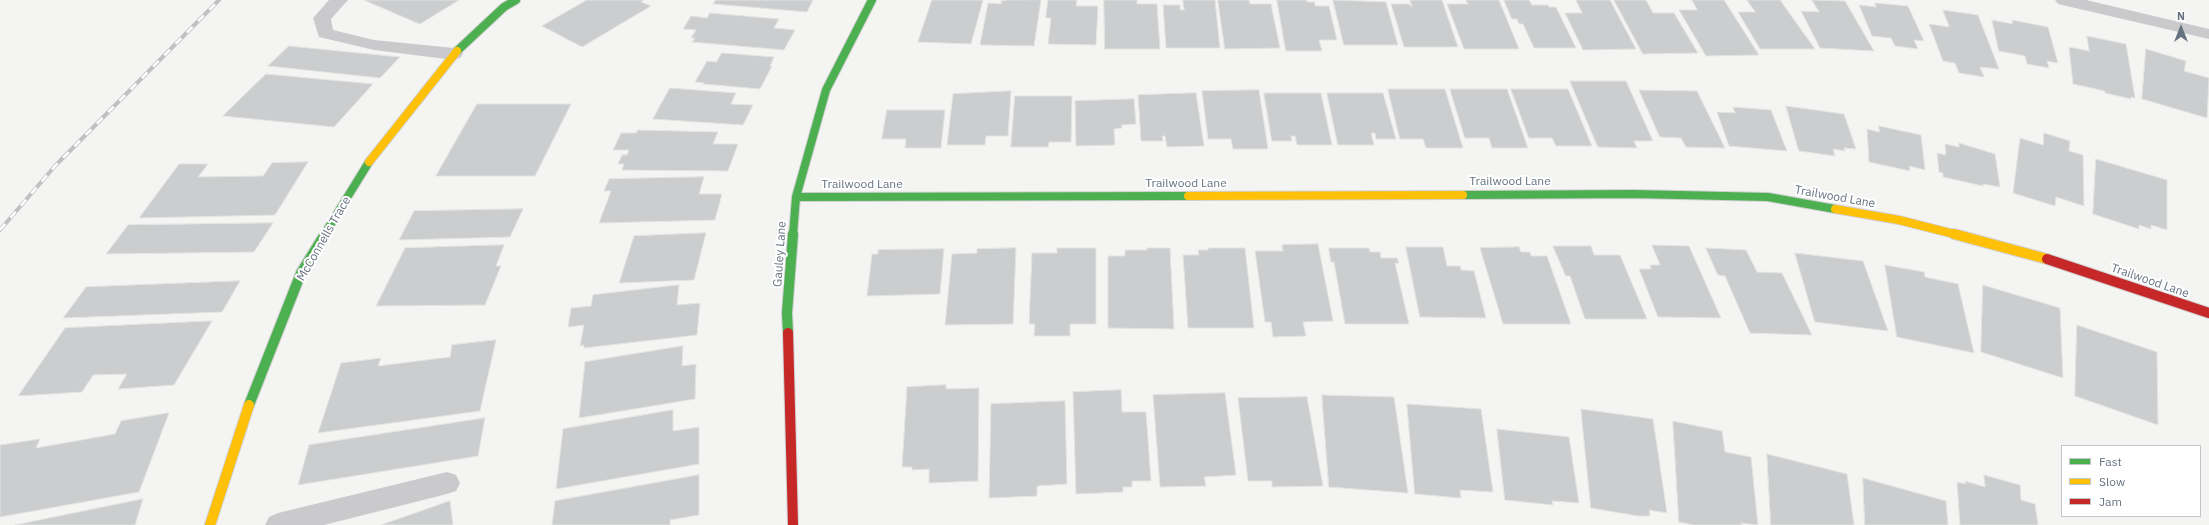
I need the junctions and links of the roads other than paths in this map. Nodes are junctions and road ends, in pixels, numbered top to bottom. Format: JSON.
{"nodes":[{"id":1,"x":339,"y":0,"type":"edge"},
{"id":2,"x":516,"y":0,"type":"edge"},
{"id":3,"x":872,"y":0,"type":"edge"},
{"id":4,"x":2064,"y":0,"type":"edge"},
{"id":5,"x":2209,"y":34,"type":"edge"},
{"id":6,"x":454,"y":54,"type":"junction"},
{"id":7,"x":796,"y":197,"type":"junction"},
{"id":8,"x":2209,"y":313,"type":"edge"},
{"id":9,"x":447,"y":483,"type":"dead end"},
{"id":10,"x":210,"y":525,"type":"edge"},
{"id":11,"x":278,"y":525,"type":"edge"},
{"id":12,"x":793,"y":525,"type":"edge"}],
"edges":[{"from":1,"to":6,"type":"street"},
{"from":2,"to":6,"type":"street","name":"McConnells Trace"},
{"from":3,"to":7,"type":"street","name":"Gauley Lane"},
{"from":4,"to":5,"type":"street"},
{"from":6,"to":10,"type":"street","name":"McConnells Trace"},
{"from":7,"to":8,"type":"street","name":"Trailwood Lane"},
{"from":7,"to":12,"type":"street","name":"Gauley Lane"},
{"from":9,"to":11,"type":"street"}]}
